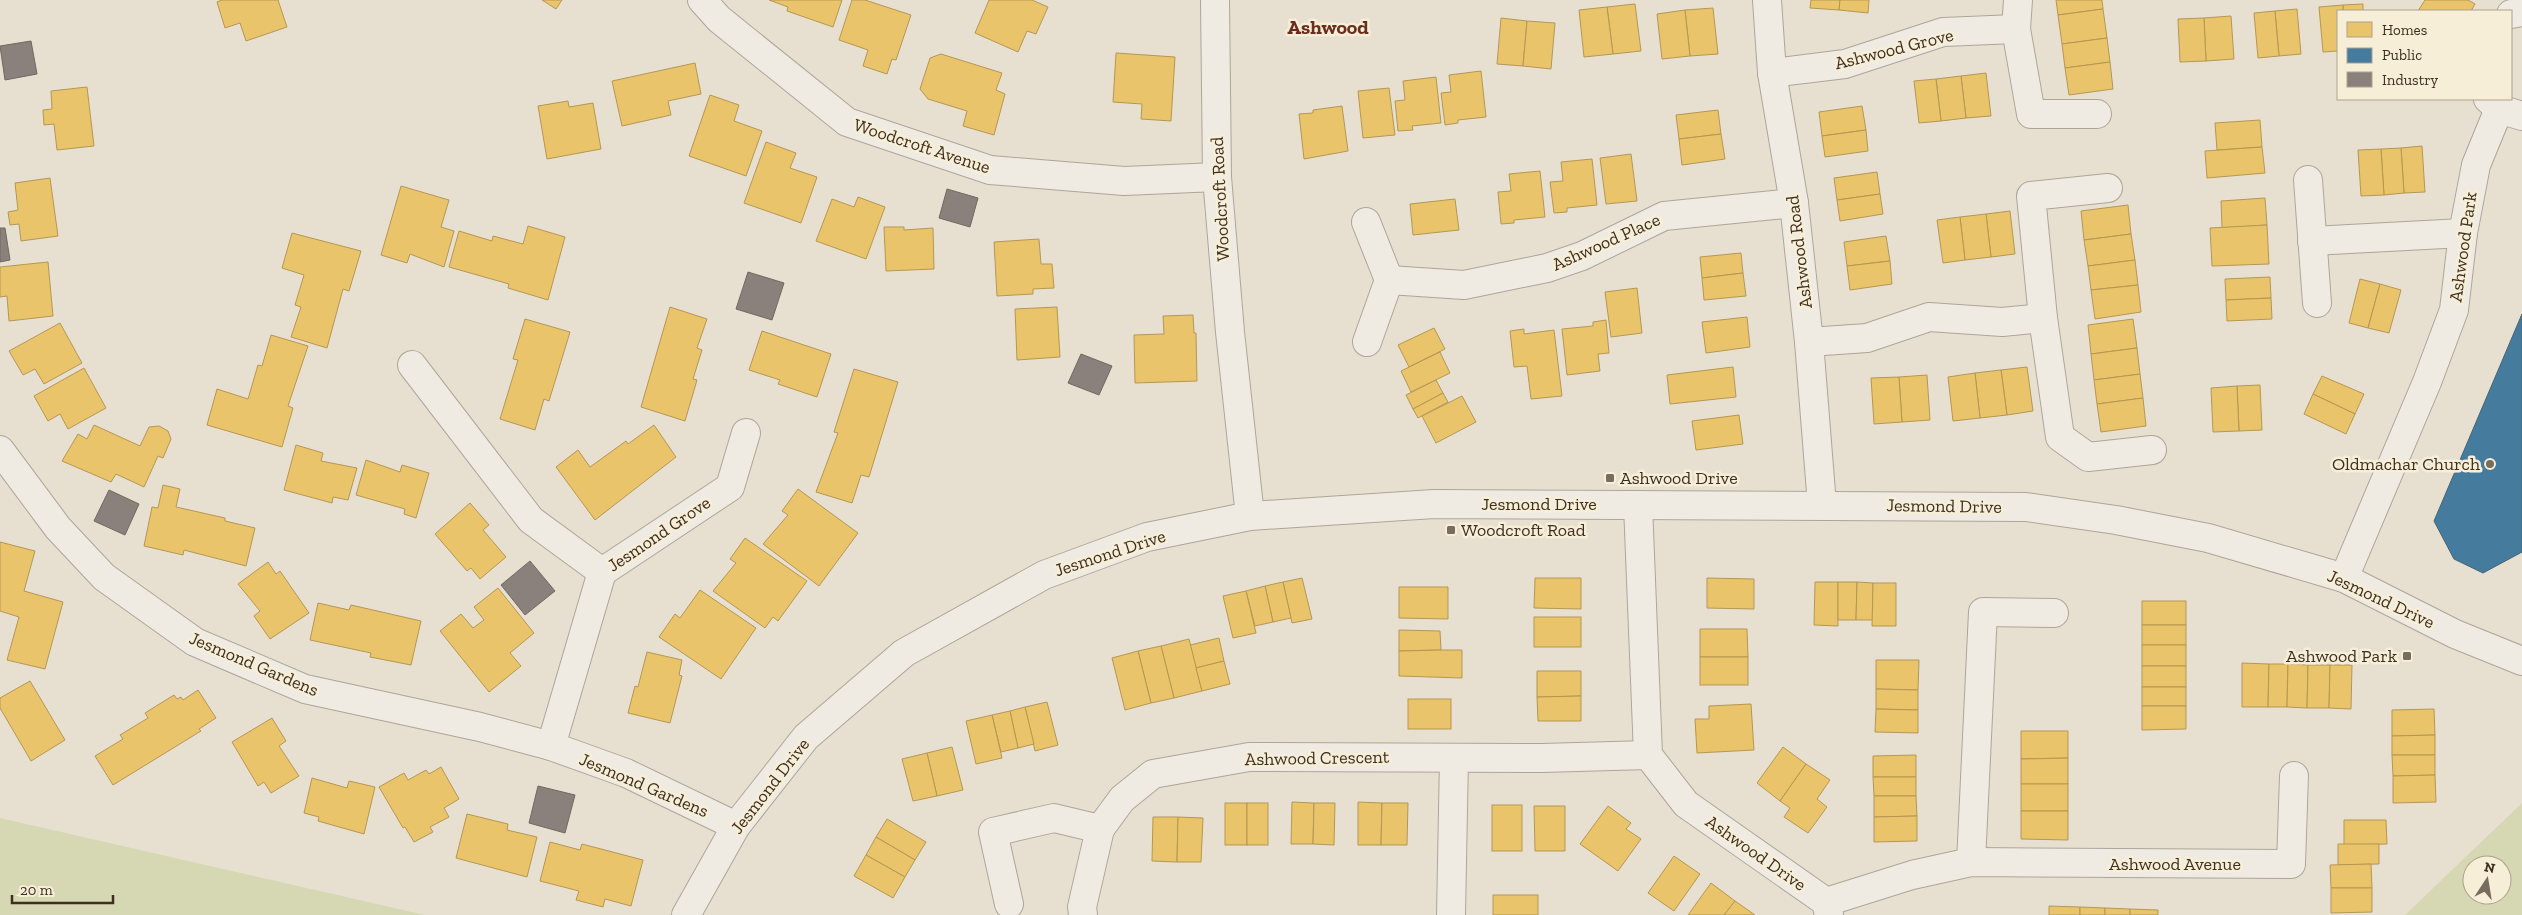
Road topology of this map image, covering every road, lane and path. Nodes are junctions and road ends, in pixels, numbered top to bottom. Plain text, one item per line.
1 (702, 0) edge
2 (1214, 0) edge
3 (1767, 0) edge
4 (2018, 0) edge
5 (2016, 29) junction
6 (1772, 73) junction
7 (2503, 108) edge
8 (2097, 114) dead end
9 (1217, 177) junction
10 (2308, 180) dead end
11 (2108, 188) dead end
12 (1794, 203) junction
13 (1366, 222) dead end
14 (2463, 233) junction
15 (2312, 241) junction
16 (1389, 280) junction
17 (2317, 303) dead end
18 (2043, 318) junction
19 (1367, 342) dead end
20 (1809, 342) junction
21 (412, 365) dead end
22 (746, 433) dead end
23 (0, 450) edge
24 (2152, 450) dead end
25 (1638, 504) junction
26 (1822, 505) junction
27 (1250, 516) junction
28 (602, 572) junction
29 (2344, 578) junction
30 (2054, 613) dead end
31 (2522, 661) edge
32 (551, 746) junction
33 (1648, 755) junction
34 (1454, 758) junction
35 (2294, 776) dead end
36 (736, 826) junction
37 (1100, 829) junction
38 (1971, 862) junction
39 (1009, 904) dead end
40 (1827, 908) edge
41 (686, 915) edge
42 (1083, 915) edge
43 (1451, 915) edge

1 - 9 street, Woodcroft Avenue
2 - 9 street, Woodcroft Road
3 - 6 street, Ashwood Road
4 - 5 street
5 - 6 street, Ashwood Grove
5 - 8 street
6 - 12 street, Ashwood Road
7 - 14 street, Ashwood Park
9 - 27 street, Woodcroft Road
10 - 15 street
11 - 18 street
12 - 16 street, Ashwood Place
12 - 20 street, Ashwood Road
13 - 16 street
14 - 15 street
14 - 29 street, Ashwood Park
15 - 17 street
16 - 19 street
18 - 20 street
18 - 24 street
20 - 26 street, Ashwood Road
21 - 28 street, Jesmond Grove
22 - 28 street, Jesmond Grove
23 - 32 street, Jesmond Gardens
25 - 26 street, Jesmond Drive
25 - 27 street, Jesmond Drive
25 - 33 street
26 - 29 street, Jesmond Drive
27 - 36 street, Jesmond Drive
28 - 32 street
29 - 31 street, Jesmond Drive
30 - 38 street
32 - 36 street, Jesmond Gardens
33 - 34 street, Ashwood Crescent
33 - 40 street, Ashwood Drive
34 - 37 street, Ashwood Crescent
34 - 43 street
35 - 38 street, Ashwood Avenue
36 - 41 street, Jesmond Drive
37 - 39 street
37 - 42 street, Ashwood Crescent
38 - 40 street, Ashwood Avenue

